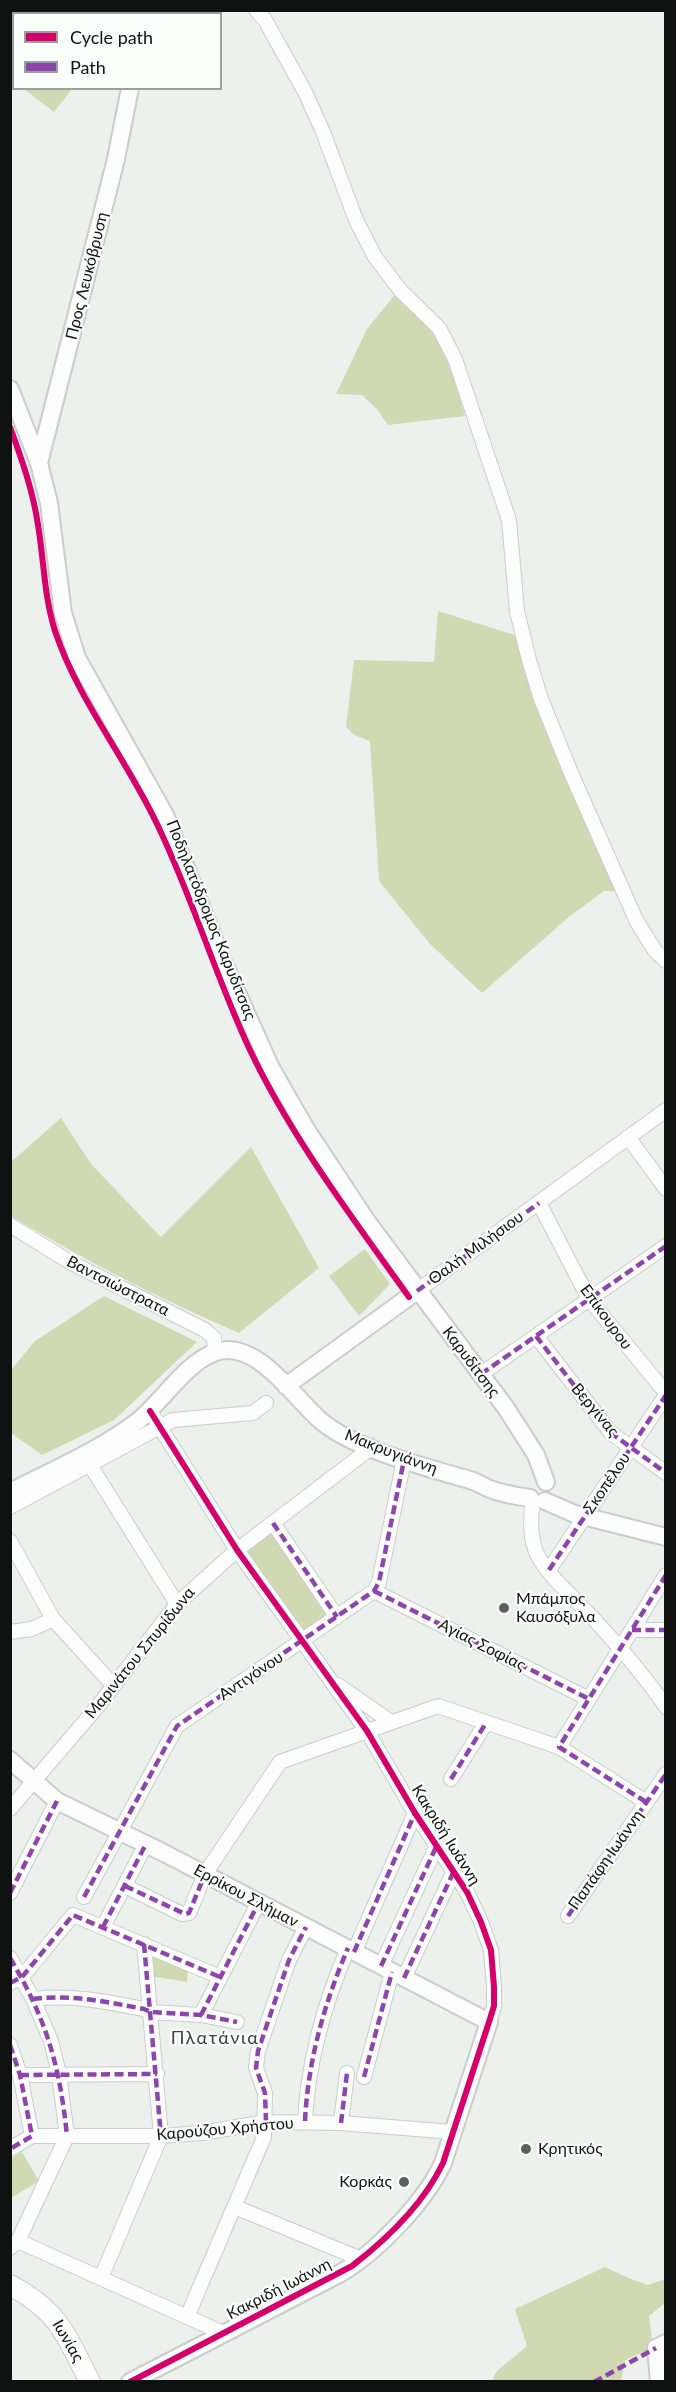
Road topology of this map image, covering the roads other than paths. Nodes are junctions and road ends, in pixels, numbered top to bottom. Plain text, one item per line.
1 (256, 10) edge
2 (130, 90) edge
3 (10, 389) edge
4 (39, 463) junction
5 (666, 961) edge
6 (666, 1110) edge
7 (628, 1137) junction
8 (666, 1189) edge
9 (539, 1203) junction
10 (10, 1225) edge
11 (666, 1246) edge
12 (417, 1291) junction
13 (589, 1299) junction
14 (536, 1336) junction
15 (215, 1352) junction
16 (481, 1374) junction
17 (286, 1386) junction
18 (666, 1394) edge
19 (266, 1403) dead end
20 (150, 1411) junction
21 (161, 1428) junction
22 (371, 1448) junction
23 (630, 1448) junction
24 (404, 1460) junction
25 (90, 1465) junction
26 (666, 1473) edge
27 (538, 1491) junction
28 (10, 1492) edge
29 (10, 1507) edge
30 (585, 1516) junction
31 (273, 1523) junction
32 (666, 1538) edge
33 (10, 1541) edge
34 (237, 1550) junction
35 (549, 1570) junction
36 (666, 1575) edge
37 (374, 1591) junction
38 (177, 1604) junction
39 (337, 1617) junction
40 (53, 1619) junction
41 (632, 1630) junction
42 (666, 1630) edge
43 (10, 1632) edge
44 (301, 1641) junction
45 (621, 1647) junction
46 (328, 1678) junction
47 (113, 1684) junction
48 (589, 1699) junction
49 (666, 1707) edge
50 (391, 1722) junction
51 (486, 1723) junction
52 (367, 1731) junction
53 (559, 1747) junction
54 (10, 1760) edge
55 (666, 1774) edge
56 (451, 1779) dead end
57 (33, 1780) junction
58 (57, 1801) junction
59 (646, 1802) junction
60 (10, 1809) edge
61 (415, 1813) junction
62 (119, 1831) junction
63 (146, 1844) junction
64 (436, 1845) junction
65 (454, 1871) junction
66 (206, 1874) junction
67 (124, 1886) junction
68 (10, 1893) edge
69 (84, 1897) dead end
70 (259, 1902) junction
71 (568, 1916) dead end
72 (103, 1927) junction
73 (306, 1927) junction
74 (144, 1944) junction
75 (351, 1950) junction
76 (10, 1958) edge
77 (392, 1972) junction
78 (220, 1977) junction
79 (16, 1980) edge
80 (33, 1999) junction
81 (151, 2012) junction
82 (201, 2015) junction
83 (237, 2022) dead end
84 (489, 2022) junction
85 (10, 2045) edge
86 (347, 2073) dead end
87 (59, 2074) junction
88 (157, 2074) junction
89 (20, 2075) junction
90 (364, 2076) dead end
91 (305, 2121) junction
92 (266, 2122) junction
93 (341, 2123) junction
94 (453, 2132) junction
95 (32, 2136) junction
96 (67, 2136) junction
97 (161, 2136) junction
98 (10, 2148) edge
99 (235, 2207) junction
100 (14, 2244) edge
101 (361, 2259) junction
102 (101, 2278) junction
103 (10, 2285) edge
104 (10, 2296) edge
105 (187, 2317) junction
106 (223, 2333) junction
107 (661, 2346) edge
108 (81, 2382) edge
109 (90, 2382) edge
110 (130, 2382) edge
111 (659, 2382) edge

1 - 5 street
2 - 4 street, Προς Λευκόβρυση
3 - 4 street, Καρυδίτσης
4 - 12 street, Καρυδίτσης
6 - 7 street, Θαλή Μιλήσιου
7 - 8 street
7 - 9 street, Θαλή Μιλήσιου
9 - 12 street, Θαλή Μιλήσιου
9 - 13 street, Επίκουρου
10 - 15 street, Βαντσιώστρατα
11 - 13 street
12 - 16 street, Καρυδίτσης
12 - 17 street, Θαλή Μιλήσιου
13 - 14 street
13 - 18 street, Επίκουρου
14 - 16 street
14 - 23 street, Βεργίνας
15 - 17 street, Μακρυγιάννη
15 - 20 street
16 - 27 street, Καρυδίτσης
17 - 22 street, Μακρυγιάννη
18 - 23 street, Σκοπέλου
19 - 21 street
20 - 21 street, Κακριδή Ιωάννη
20 - 28 street
21 - 25 street
21 - 34 street, Κακριδή Ιωάννη
22 - 24 street, Μακρυγιάννη
22 - 31 street, Μαρινάτου Σπυρίδωνα
23 - 26 street, Βεργίνας
23 - 30 street, Σκοπέλου
24 - 27 street, Μακρυγιάννη
24 - 37 street
25 - 29 street
25 - 38 street
27 - 30 street, Μακρυγιάννη
27 - 35 street
30 - 32 street, Μακρυγιάννη
30 - 35 street, Σκοπέλου
31 - 34 street, Μαρινάτου Σπυρίδωνα
31 - 39 street
33 - 40 street
34 - 38 street, Μαρινάτου Σπυρίδωνα
34 - 44 street, Κακριδή Ιωάννη
35 - 45 street
36 - 41 street
37 - 39 street, Αντιγόνου
37 - 48 street, Αγίας Σοφίας
38 - 47 street, Μαρινάτου Σπυρίδωνα
39 - 44 street, Αντιγόνου
40 - 43 street
40 - 47 street
41 - 42 street
41 - 45 street
44 - 46 street, Κακριδή Ιωάννη
44 - 62 street, Αντιγόνου
45 - 48 street
45 - 49 street
46 - 50 street
46 - 52 street, Κακριδή Ιωάννη
47 - 57 street, Μαρινάτου Σπυρίδωνα
48 - 53 street
50 - 51 street
50 - 52 street
51 - 53 street
51 - 56 street
52 - 61 street, Κακριδή Ιωάννη
52 - 66 street
53 - 59 street
54 - 57 street, Ερρίκου Σλήμαν
55 - 59 street, Παπάφη Ιωάννη
57 - 58 street, Ερρίκου Σλήμαν
57 - 60 street, Μαρινάτου Σπυρίδωνα
58 - 62 street, Ερρίκου Σλήμαν
58 - 68 street
59 - 71 street, Παπάφη Ιωάννη
61 - 64 street, Κακριδή Ιωάννη
61 - 75 street
62 - 63 street, Ερρίκου Σλήμαν
62 - 69 street, Αντιγόνου
63 - 66 street, Ερρίκου Σλήμαν
63 - 67 street
64 - 65 street, Κακριδή Ιωάννη
64 - 77 street
65 - 77 street
65 - 84 street, Κακριδή Ιωάννη
66 - 67 street
66 - 70 street, Ερρίκου Σλήμαν
67 - 72 street
70 - 73 street, Ερρίκου Σλήμαν
70 - 78 street
72 - 74 street
72 - 79 street
73 - 75 street, Ερρίκου Σλήμαν
73 - 92 street
74 - 78 street
74 - 81 street
75 - 77 street, Ερρίκου Σλήμαν
75 - 91 street
76 - 79 street
77 - 84 street, Ερρίκου Σλήμαν
77 - 90 street
78 - 82 street
79 - 80 street
80 - 81 street
80 - 87 street
81 - 82 street
81 - 88 street
82 - 83 street
84 - 94 street, Κακριδή Ιωάννη
85 - 89 street
86 - 93 street
87 - 88 street
87 - 89 street
87 - 96 street
88 - 97 street
89 - 95 street
91 - 92 street, Καρούζου Χρήστου
91 - 93 street, Καρούζου Χρήστου
92 - 97 street, Καρούζου Χρήστου
92 - 99 street
93 - 94 street, Καρούζου Χρήστου
94 - 101 street, Κακριδή Ιωάννη
95 - 96 street, Καρούζου Χρήστου
95 - 98 street
96 - 97 street, Καρούζου Χρήστου
96 - 100 street
97 - 102 street
99 - 101 street
99 - 105 street
100 - 102 street
101 - 106 street, Κακριδή Ιωάννη
102 - 105 street
103 - 109 main road, Ιωνίας
104 - 108 main road, Ιωνίας
105 - 106 street
106 - 110 street, Κακριδή Ιωάννη
107 - 111 street

